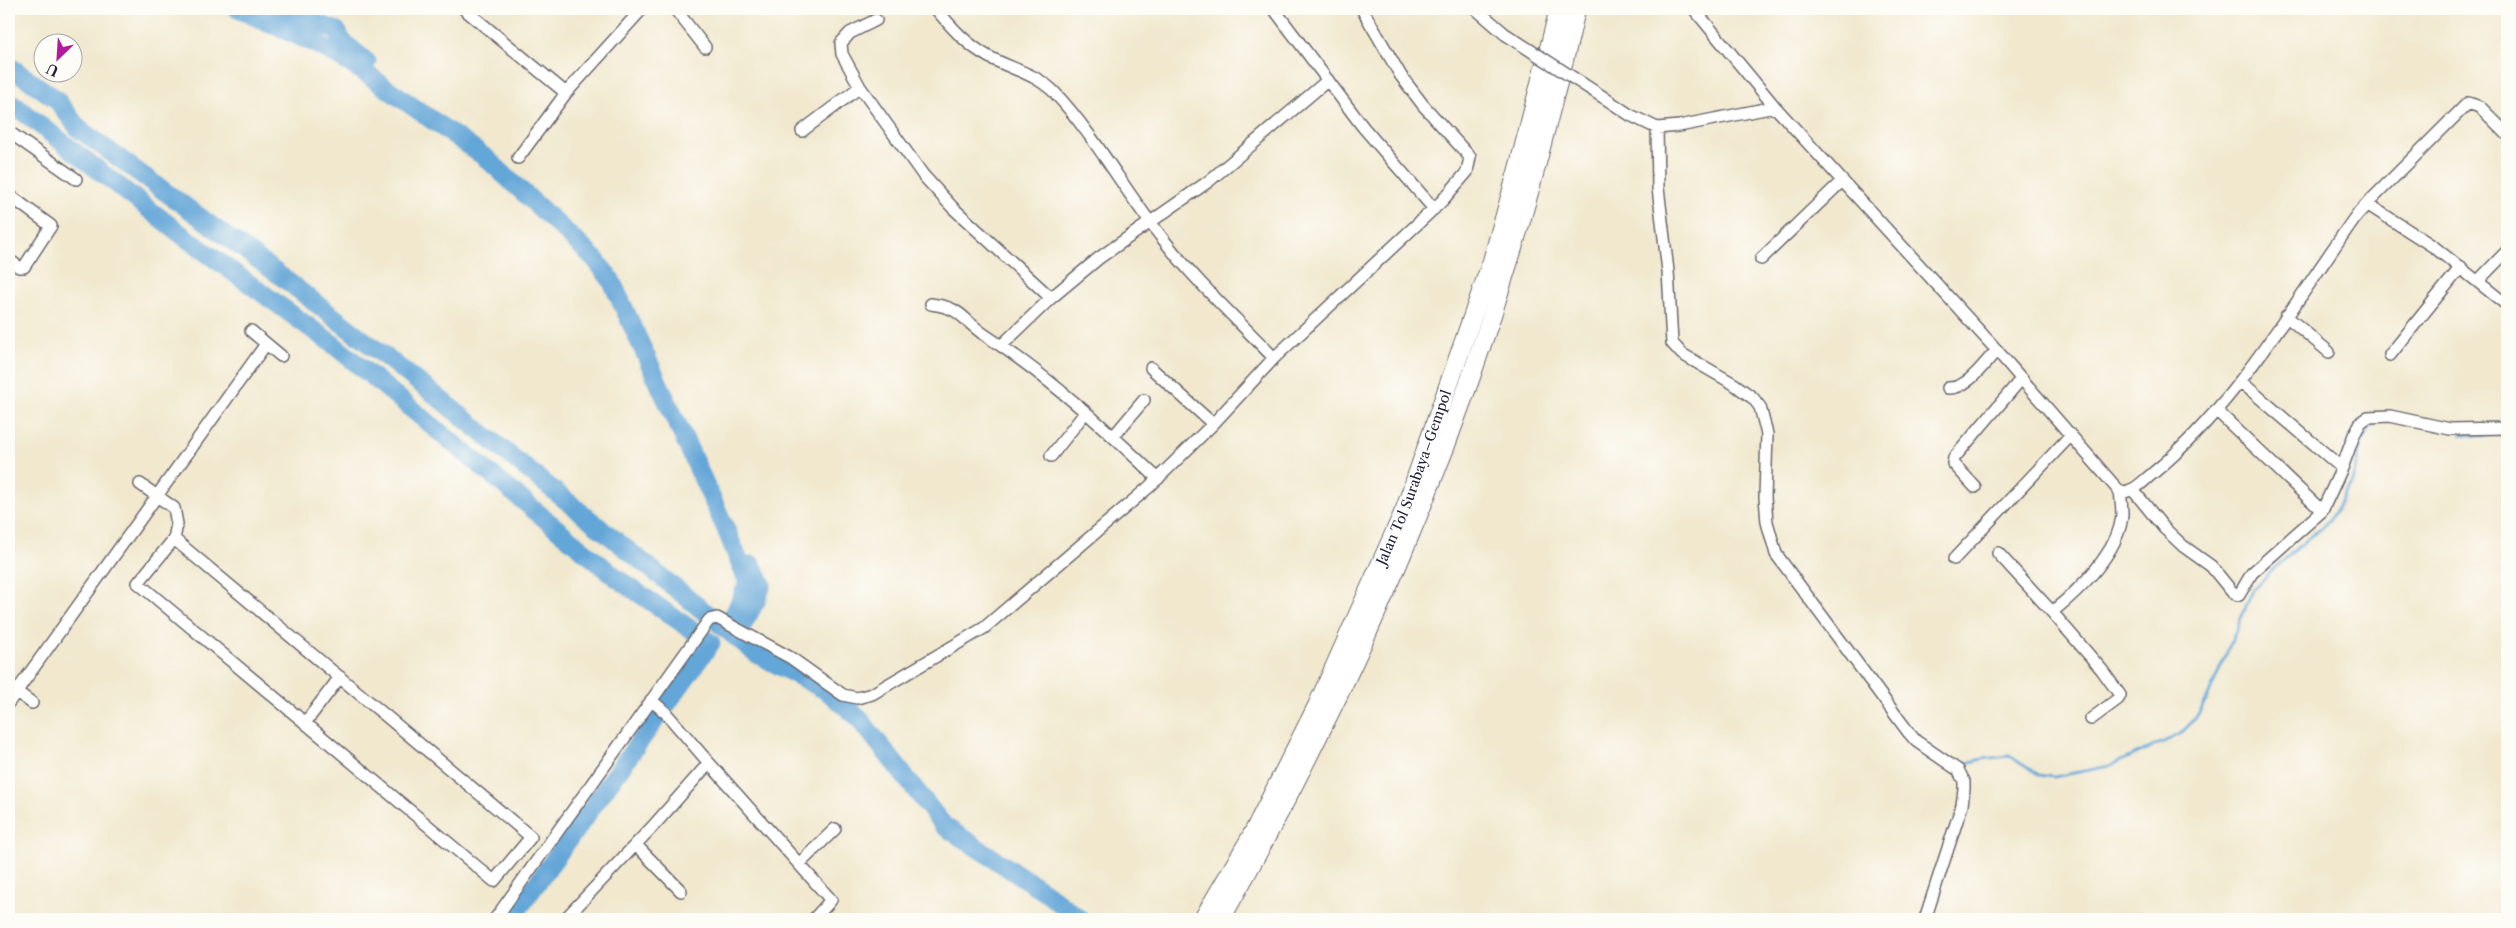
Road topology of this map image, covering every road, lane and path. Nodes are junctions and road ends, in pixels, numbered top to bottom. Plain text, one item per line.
1 (464, 9) edge
2 (642, 9) edge
3 (675, 9) edge
4 (936, 9) edge
5 (1274, 9) edge
6 (1362, 9) edge
7 (1476, 9) edge
8 (1559, 9) edge
9 (1576, 9) edge
10 (1694, 9) edge
11 (876, 20) dead end
12 (705, 47) dead end
13 (1328, 80) junction
14 (860, 87) junction
15 (566, 94) junction
16 (1775, 107) junction
17 (1657, 128) junction
18 (802, 130) dead end
19 (9, 132) edge
20 (2507, 134) edge
21 (518, 158) dead end
22 (76, 179) dead end
23 (1842, 181) junction
24 (9, 195) edge
25 (2367, 204) junction
26 (1434, 209) junction
27 (1149, 221) junction
28 (2507, 251) edge
29 (9, 260) edge
30 (1761, 260) dead end
31 (2461, 267) junction
32 (2478, 280) junction
33 (1051, 298) junction
34 (931, 304) dead end
35 (2507, 306) edge
36 (2286, 316) junction
37 (251, 331) dead end
38 (266, 344) junction
39 (1002, 345) junction
40 (1997, 350) junction
41 (2330, 352) dead end
42 (2390, 355) dead end
43 (281, 356) dead end
44 (1274, 358) junction
45 (1151, 368) dead end
46 (2022, 378) junction
47 (2240, 381) junction
48 (1948, 388) dead end
49 (1144, 400) dead end
50 (2216, 410) junction
51 (1086, 413) junction
52 (1214, 424) junction
53 (2507, 428) edge
54 (1113, 437) junction
55 (2067, 439) junction
56 (1051, 456) dead end
57 (2342, 468) junction
58 (1158, 479) junction
59 (140, 484) dead end
60 (1975, 487) dead end
61 (2133, 490) junction
62 (2120, 492) junction
63 (156, 495) junction
64 (2322, 511) junction
65 (174, 539) junction
66 (1998, 553) dead end
67 (1954, 560) dead end
68 (2050, 610) junction
69 (340, 677) junction
70 (13, 688) edge
71 (9, 702) edge
72 (654, 702) junction
73 (32, 703) dead end
74 (2091, 719) dead end
75 (305, 723) junction
76 (709, 763) junction
77 (835, 829) dead end
78 (636, 845) junction
79 (800, 863) junction
80 (681, 891) dead end
81 (495, 919) edge
82 (565, 919) edge
83 (814, 919) edge
84 (1203, 919) edge
85 (1221, 919) edge
86 (1925, 919) edge

1 - 15 street
2 - 15 street
3 - 12 street
4 - 27 street
5 - 13 street
6 - 26 street
7 - 17 street, bridge
8 - 84 highway, Jalan Tol Surabaya–Gempol
9 - 85 highway, Jalan Tol Surabaya–Gempol
10 - 16 street
11 - 14 street
13 - 26 street
13 - 27 street
14 - 18 street
14 - 33 street
15 - 21 street
16 - 17 street
16 - 23 street
17 - 86 street
19 - 22 street
20 - 25 street
23 - 30 street
23 - 40 street
24 - 29 street
25 - 31 street
25 - 36 street
26 - 44 street
27 - 33 street
27 - 44 street
28 - 32 street
31 - 32 street
31 - 42 street
32 - 35 street
33 - 39 street
34 - 39 street
36 - 41 street
36 - 47 street
37 - 38 street
38 - 43 street
38 - 63 street
39 - 51 street
40 - 46 street
40 - 48 street
44 - 52 street
45 - 52 street
46 - 55 street
46 - 60 street
47 - 50 street
47 - 57 street
49 - 54 street
50 - 61 street
50 - 64 street
51 - 54 street
51 - 56 street
52 - 58 street
53 - 57 street
54 - 58 street
55 - 62 street
55 - 67 street
57 - 64 street
58 - 72 street
59 - 63 street
61 - 62 street
61 - 64 street
62 - 68 street
63 - 65 street
63 - 70 street
65 - 69 street
65 - 75 street
66 - 68 street
68 - 74 street
69 - 75 street
69 - 75 street
70 - 71 street
70 - 73 street
72 - 76 street
72 - 81 street
76 - 78 street
76 - 79 street
77 - 79 street
78 - 80 street
78 - 82 street
79 - 83 street

